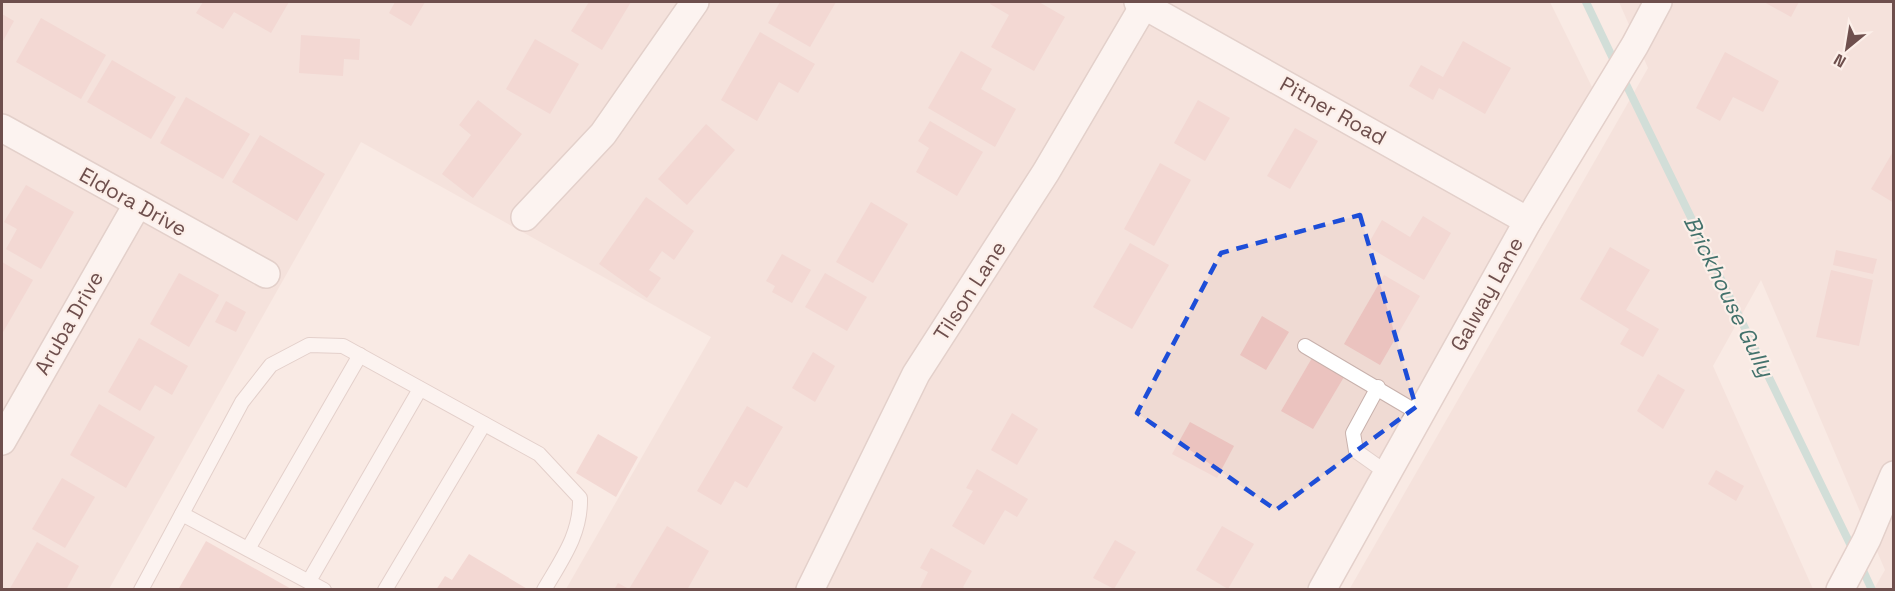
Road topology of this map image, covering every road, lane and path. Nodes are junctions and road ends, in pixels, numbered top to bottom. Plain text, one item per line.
1 (695, 2) edge
2 (1658, 2) edge
3 (1142, 3) edge
4 (2, 128) edge
5 (137, 205) junction
6 (525, 217) dead end
7 (1528, 221) junction
8 (267, 274) dead end
9 (1305, 346) dead end
10 (360, 356) junction
11 (1378, 387) junction
12 (420, 389) junction
13 (1420, 414) junction
14 (484, 424) junction
15 (2, 441) edge
16 (1387, 473) junction
17 (1893, 475) edge
18 (182, 513) junction
19 (248, 549) junction
20 (309, 581) junction
21 (141, 590) edge
22 (324, 590) edge
23 (385, 590) edge
24 (544, 590) edge
25 (810, 590) edge
26 (1322, 590) edge
27 (1840, 590) edge

1 - 6 street
2 - 7 street, Galway Lane
3 - 7 street, Pitner Road
3 - 25 street, Tilson Lane
4 - 5 street, Eldora Drive
5 - 8 street, Eldora Drive
5 - 15 street, Aruba Drive
7 - 13 street, Galway Lane
9 - 11 lane
10 - 12 lane
10 - 18 lane
10 - 19 lane
11 - 13 lane
11 - 16 lane
12 - 14 lane
12 - 20 lane
13 - 16 street, Galway Lane
14 - 23 lane
14 - 24 lane
16 - 26 street, Galway Lane
17 - 27 street
18 - 19 lane
18 - 21 lane
19 - 20 lane
20 - 22 lane

